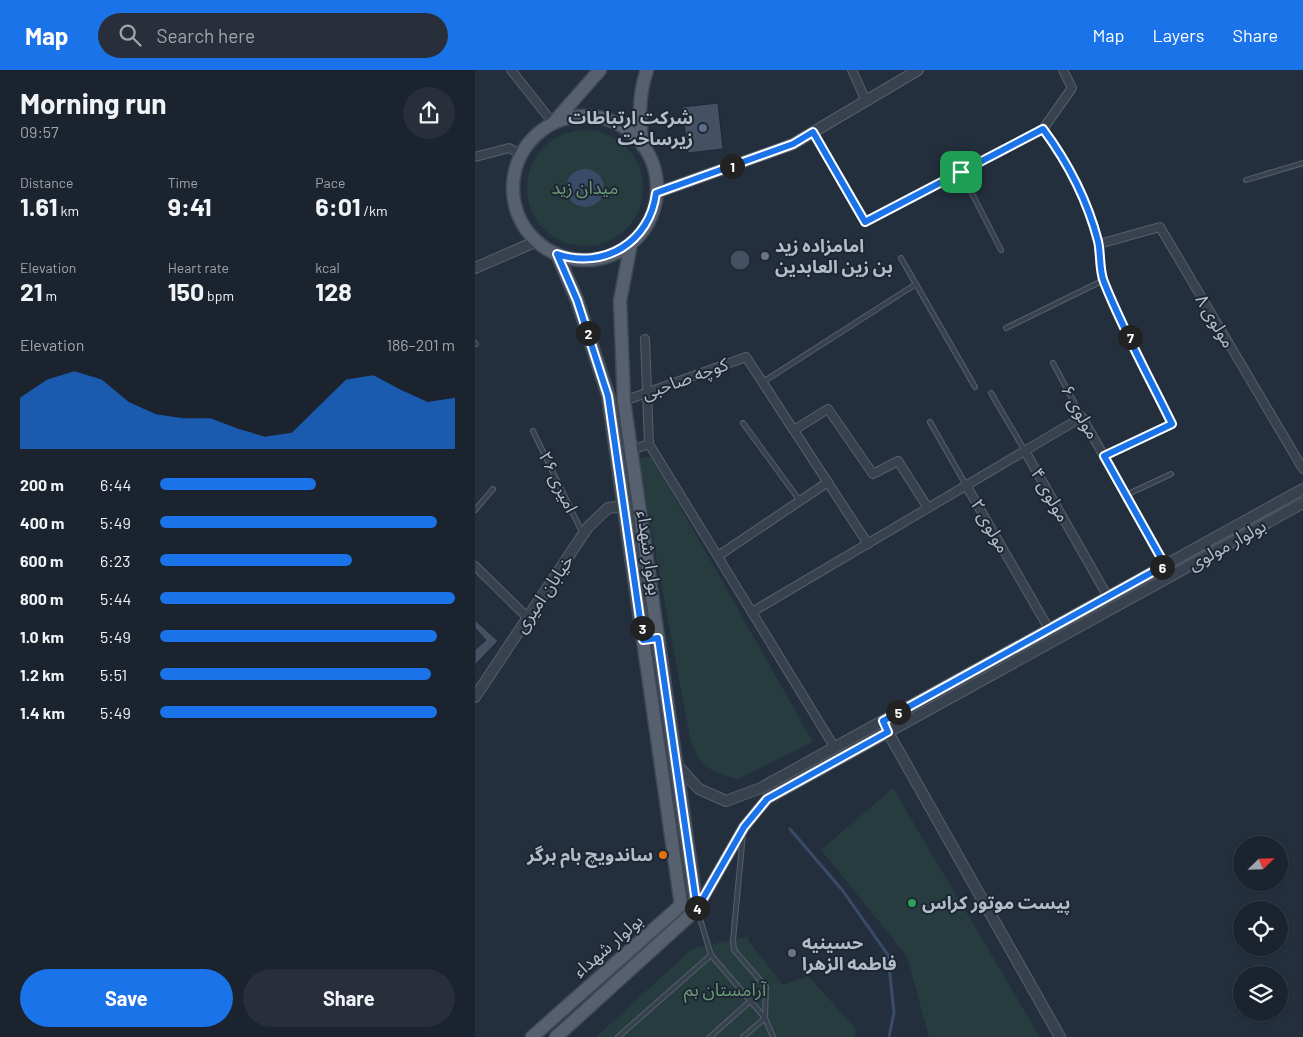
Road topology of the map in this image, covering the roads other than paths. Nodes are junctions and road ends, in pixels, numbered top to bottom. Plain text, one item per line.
1 (511, 70) edge
2 (600, 70) edge
3 (647, 70) edge
4 (852, 70) edge
5 (918, 70) edge
6 (1063, 70) edge
7 (866, 101) junction
8 (553, 123) junction
9 (1043, 129) junction
10 (813, 132) junction
11 (643, 146) junction
12 (521, 154) junction
13 (475, 157) edge
14 (1303, 163) edge
15 (961, 172) junction
16 (1246, 180) dead end
17 (656, 193) junction
18 (537, 241) junction
19 (631, 243) junction
20 (1099, 244) junction
21 (1001, 250) dead end
22 (557, 254) junction
23 (901, 258) dead end
24 (475, 268) edge
25 (1103, 280) junction
26 (915, 284) junction
27 (1005, 328) dead end
28 (645, 339) dead end
29 (1053, 363) dead end
30 (763, 382) junction
31 (975, 387) dead end
32 (991, 392) dead end
33 (647, 393) junction
34 (624, 401) junction
35 (1082, 417) junction
36 (930, 422) dead end
37 (743, 423) dead end
38 (794, 430) junction
39 (533, 431) dead end
40 (649, 444) junction
41 (631, 450) junction
42 (1025, 451) junction
43 (1104, 456) junction
44 (1303, 469) edge
45 (1171, 474) dead end
46 (828, 482) junction
47 (966, 485) junction
48 (1303, 489) edge
49 (493, 490) dead end
50 (1126, 495) junction
51 (800, 501) junction
52 (1303, 503) edge
53 (624, 506) junction
54 (928, 508) junction
55 (475, 510) edge
56 (1239, 525) junction
57 (583, 534) junction
58 (1245, 535) junction
59 (868, 544) junction
60 (717, 556) junction
61 (1165, 565) junction
62 (475, 566) edge
63 (1109, 596) junction
64 (752, 612) junction
65 (528, 618) junction
66 (1049, 629) junction
67 (658, 638) junction
68 (643, 640) junction
69 (478, 685) edge
70 (475, 697) edge
71 (883, 721) junction
72 (888, 732) junction
73 (835, 748) junction
74 (676, 764) junction
75 (761, 788) junction
76 (767, 799) junction
77 (744, 827) junction
78 (697, 909) junction
79 (711, 955) junction
80 (766, 987) junction
81 (750, 1001) junction
82 (765, 1018) junction
83 (531, 1037) edge
84 (556, 1037) edge
85 (618, 1037) edge
86 (710, 1037) edge
87 (743, 1037) edge
88 (773, 1037) edge
89 (1061, 1037) edge

1 - 8 street
2 - 8 main road
3 - 11 main road
4 - 7 street
5 - 7 street
6 - 9 street
7 - 10 street
8 - 11 main road
8 - 12 main road
9 - 15 street
9 - 20 street
10 - 15 street
10 - 17 street
11 - 17 main road
12 - 13 street
12 - 18 main road
14 - 16 lane
15 - 21 lane
17 - 19 main road
18 - 22 main road
18 - 24 street
19 - 22 main road
19 - 34 main road, بولوار شهداء
20 - 25 street
20 - 44 street, مولوی ۸
22 - 53 main road, بولوار شهداء
23 - 26 lane
25 - 27 lane
25 - 43 street
26 - 30 lane
26 - 31 lane
28 - 33 street
29 - 35 lane, مولوی ۶
30 - 33 street, کوچه صاحبی
30 - 38 street
32 - 42 lane, مولوی ۴
33 - 34 street, کوچه صاحبی
33 - 40 street
34 - 41 main road, بولوار شهداء
35 - 42 street
35 - 43 street, مولوی ۶
36 - 47 lane, مولوی ۲
37 - 51 lane
38 - 46 street
38 - 54 street
39 - 57 lane, امیری ۲۶
40 - 41 street
40 - 60 street
41 - 67 main road, بولوار شهداء
42 - 47 street
42 - 63 street, مولوی ۴
43 - 50 street, مولوی ۶
45 - 50 lane
46 - 51 street
46 - 59 street
47 - 54 street
47 - 66 street, مولوی ۲
48 - 56 street, بولوار مولوی
49 - 55 lane
50 - 61 street, مولوی ۶
51 - 60 street
52 - 58 street, بولوار مولوی
53 - 57 street, خیابان امیری
53 - 68 main road, بولوار شهداء
54 - 59 street
56 - 58 street
56 - 61 street, بولوار مولوی
57 - 65 street, خیابان امیری
58 - 72 street, بولوار مولوی
59 - 64 street
60 - 64 street
61 - 63 street, بولوار مولوی
62 - 65 street
63 - 66 street, بولوار مولوی
64 - 73 street
65 - 69 street, خیابان امیری
66 - 71 street, بولوار مولوی
67 - 68 main road
67 - 74 main road, بولوار شهداء
68 - 83 main road, بولوار شهداء
69 - 70 street, خیابان امیری
71 - 72 street
71 - 73 street, بولوار مولوی
72 - 76 street, بولوار مولوی
72 - 89 street
73 - 75 street, بولوار مولوی
74 - 75 street, بولوار مولوی
74 - 78 main road, بولوار شهداء
75 - 76 street
76 - 77 street, بولوار مولوی
77 - 78 street, بولوار مولوی
77 - 80 lane
78 - 79 lane
78 - 84 main road, بولوار شهداء
79 - 81 lane
79 - 85 lane
80 - 81 lane
80 - 82 lane
81 - 82 lane
81 - 86 lane
82 - 87 lane
82 - 88 lane

